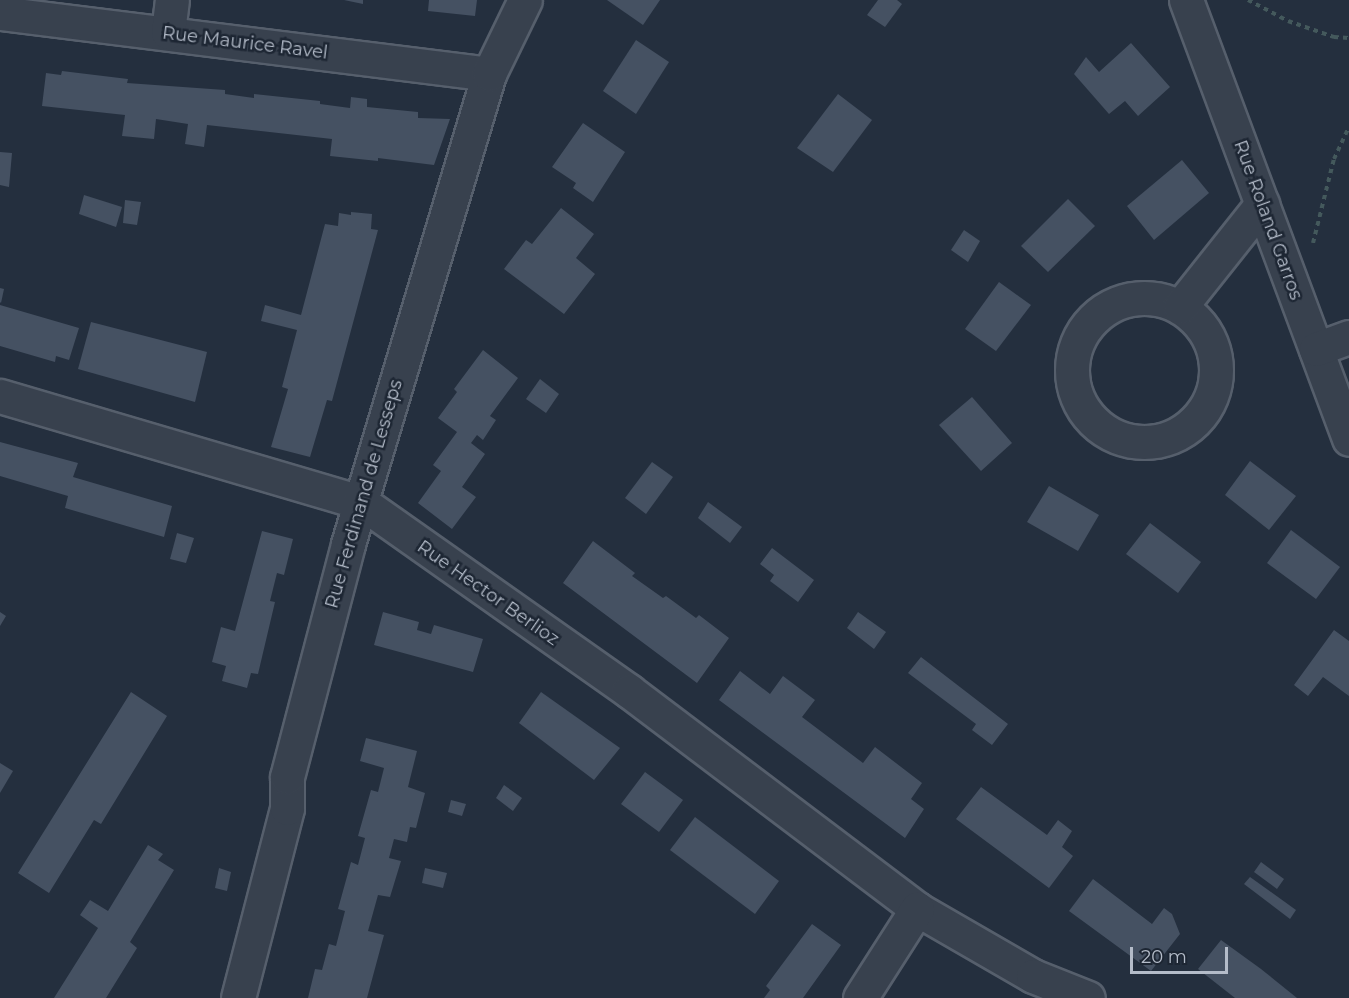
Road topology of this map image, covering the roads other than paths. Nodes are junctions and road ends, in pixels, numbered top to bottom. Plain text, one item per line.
1 (172, 0) edge
2 (525, 0) edge
3 (1186, 0) edge
4 (0, 13) edge
5 (168, 32) junction
6 (489, 74) junction
7 (1262, 204) junction
8 (1180, 306) junction
9 (1349, 337) edge
10 (1316, 349) junction
11 (0, 396) edge
12 (1349, 439) edge
13 (361, 502) junction
14 (917, 909) junction
15 (238, 998) edge
16 (860, 998) edge
17 (1088, 998) edge

1 - 5 street
2 - 6 street, Rue Ferdinand de Lesseps
3 - 7 street, Rue Roland Garros
4 - 5 street, Rue Maurice Ravel
5 - 6 street, Rue Maurice Ravel
6 - 13 street, Rue Ferdinand de Lesseps
7 - 8 street
7 - 10 street, Rue Roland Garros
8 - 8 street
9 - 10 street
10 - 12 street, Rue Roland Garros
11 - 13 street, Rue Hector Berlioz
13 - 14 street, Rue Hector Berlioz
13 - 15 street, Rue Ferdinand de Lesseps
14 - 16 street
14 - 17 street, Rue Hector Berlioz

